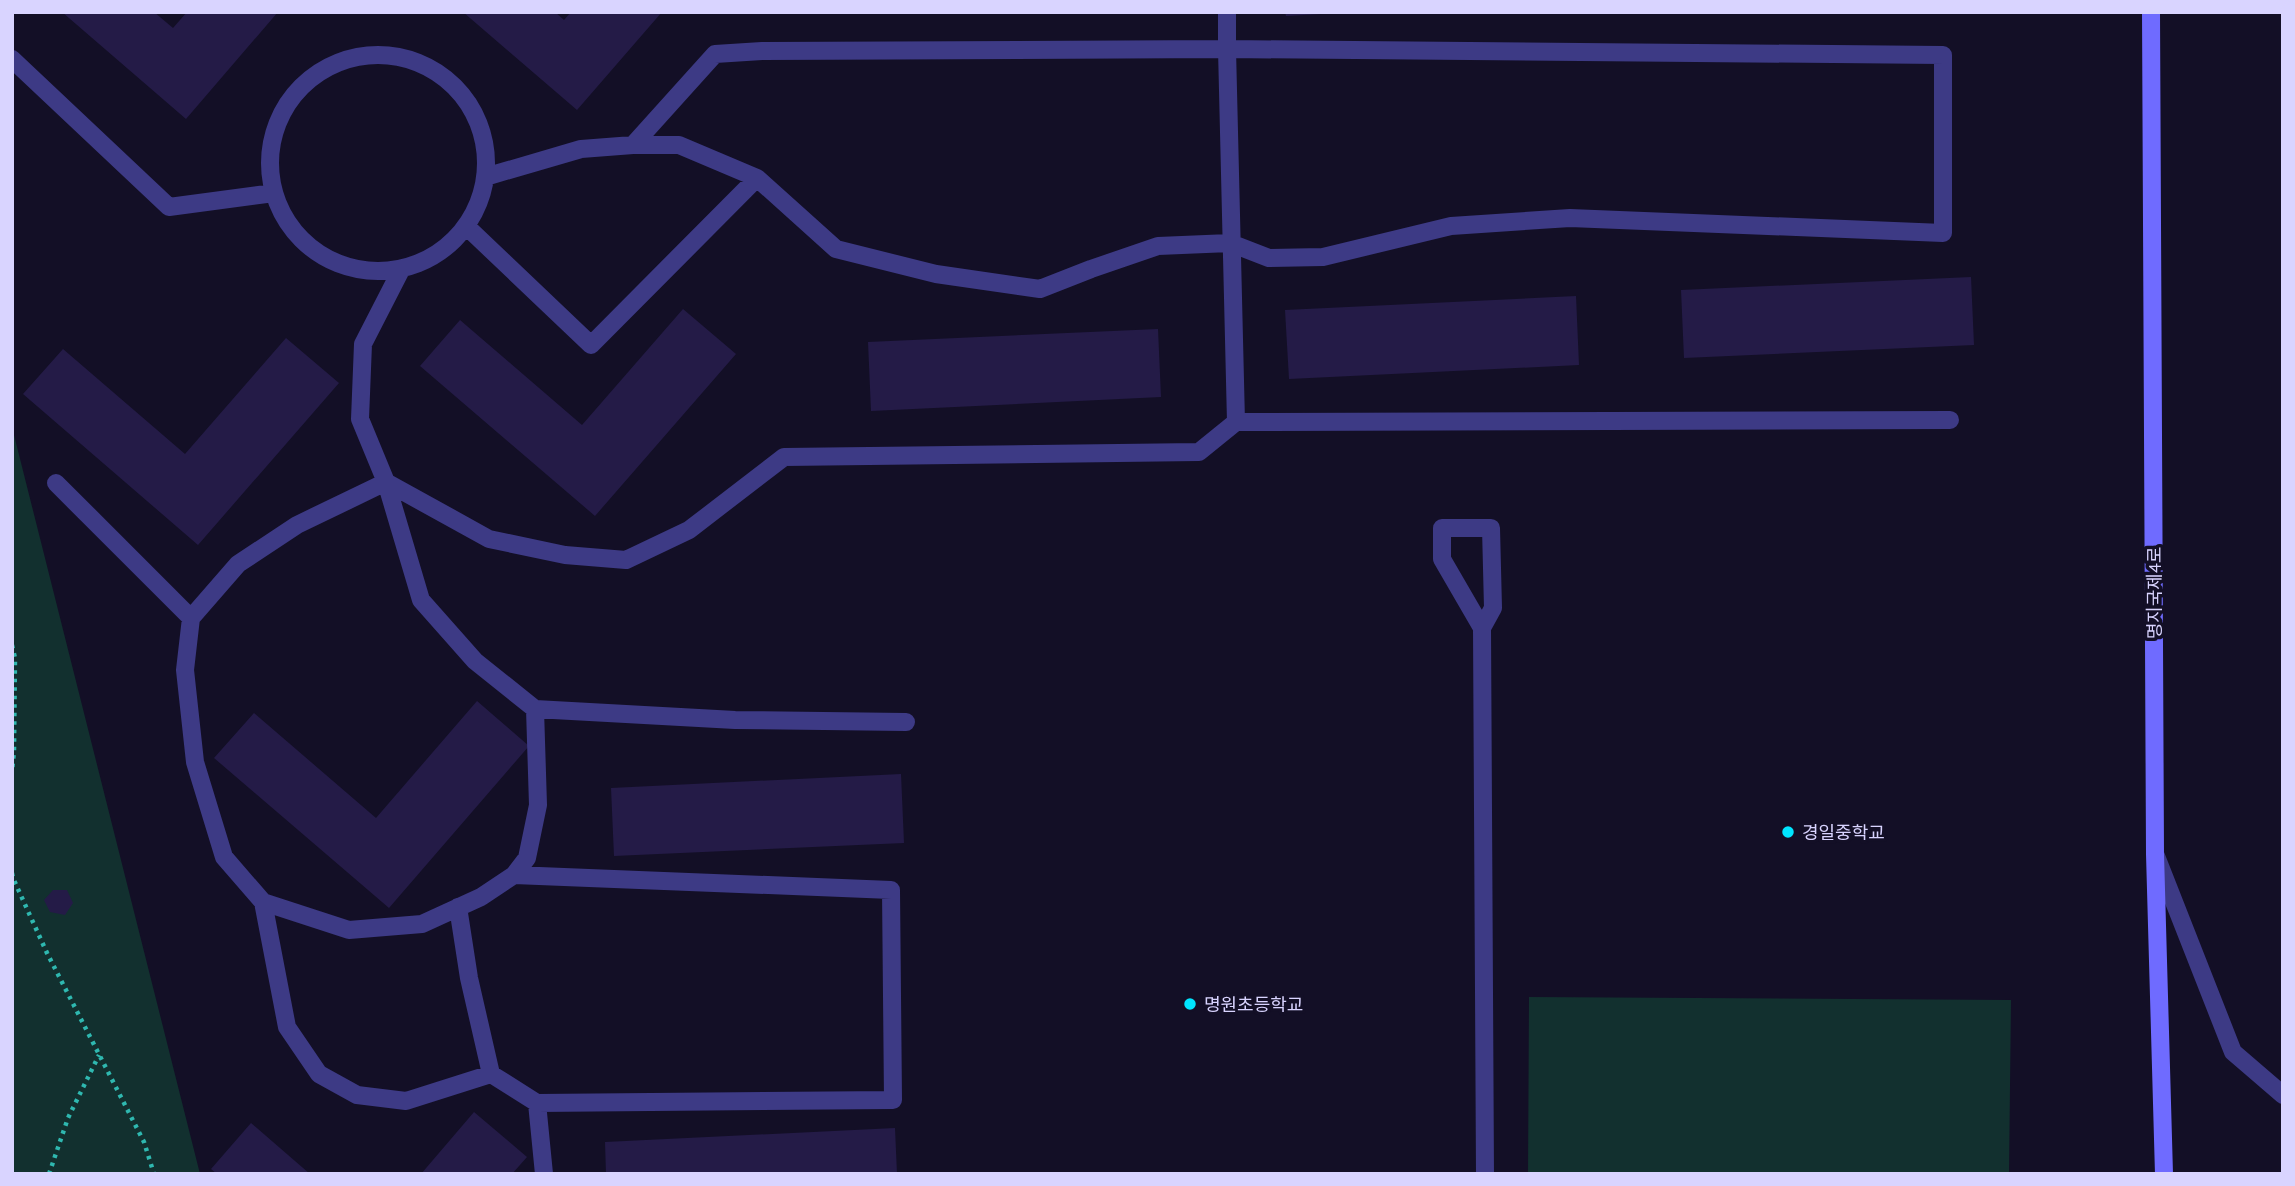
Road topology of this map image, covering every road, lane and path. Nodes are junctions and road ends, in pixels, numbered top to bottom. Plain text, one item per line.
1 (1227, 12) edge
2 (2151, 12) edge
3 (1227, 49) junction
4 (12, 59) edge
5 (633, 145) junction
6 (485, 177) junction
7 (757, 178) junction
8 (274, 193) junction
9 (466, 226) junction
10 (1230, 243) junction
11 (402, 268) junction
12 (1950, 420) dead end
13 (1236, 422) junction
14 (386, 482) junction
15 (56, 483) dead end
16 (191, 618) junction
17 (1482, 628) junction
18 (12, 645) edge
19 (535, 709) junction
20 (906, 722) dead end
21 (12, 772) edge
22 (2155, 854) junction
23 (12, 873) edge
24 (513, 875) junction
25 (262, 902) junction
26 (458, 907) junction
27 (99, 1055) junction
28 (491, 1074) junction
29 (2283, 1095) edge
30 (537, 1103) junction
31 (49, 1174) edge
32 (154, 1174) edge
33 (544, 1174) edge
34 (1485, 1174) edge
35 (2164, 1174) edge

1 - 3 street
2 - 22 street, 명지국제4로
3 - 5 street
3 - 10 street
3 - 10 street
4 - 8 street
5 - 6 street
5 - 7 street
6 - 8 street
6 - 9 street
7 - 9 street
7 - 10 street
8 - 11 street
9 - 11 street
10 - 13 street
11 - 14 street
12 - 13 street
13 - 14 street
14 - 16 street
14 - 19 street
15 - 16 street
16 - 25 street
17 - 17 street
17 - 34 street
18 - 21 path
19 - 20 street
19 - 24 street
22 - 29 street
22 - 35 street, 명지국제4로
23 - 27 path
24 - 26 street
24 - 30 street
25 - 26 street
25 - 28 street
26 - 28 street
27 - 31 path
27 - 32 path
28 - 30 street
30 - 33 street

